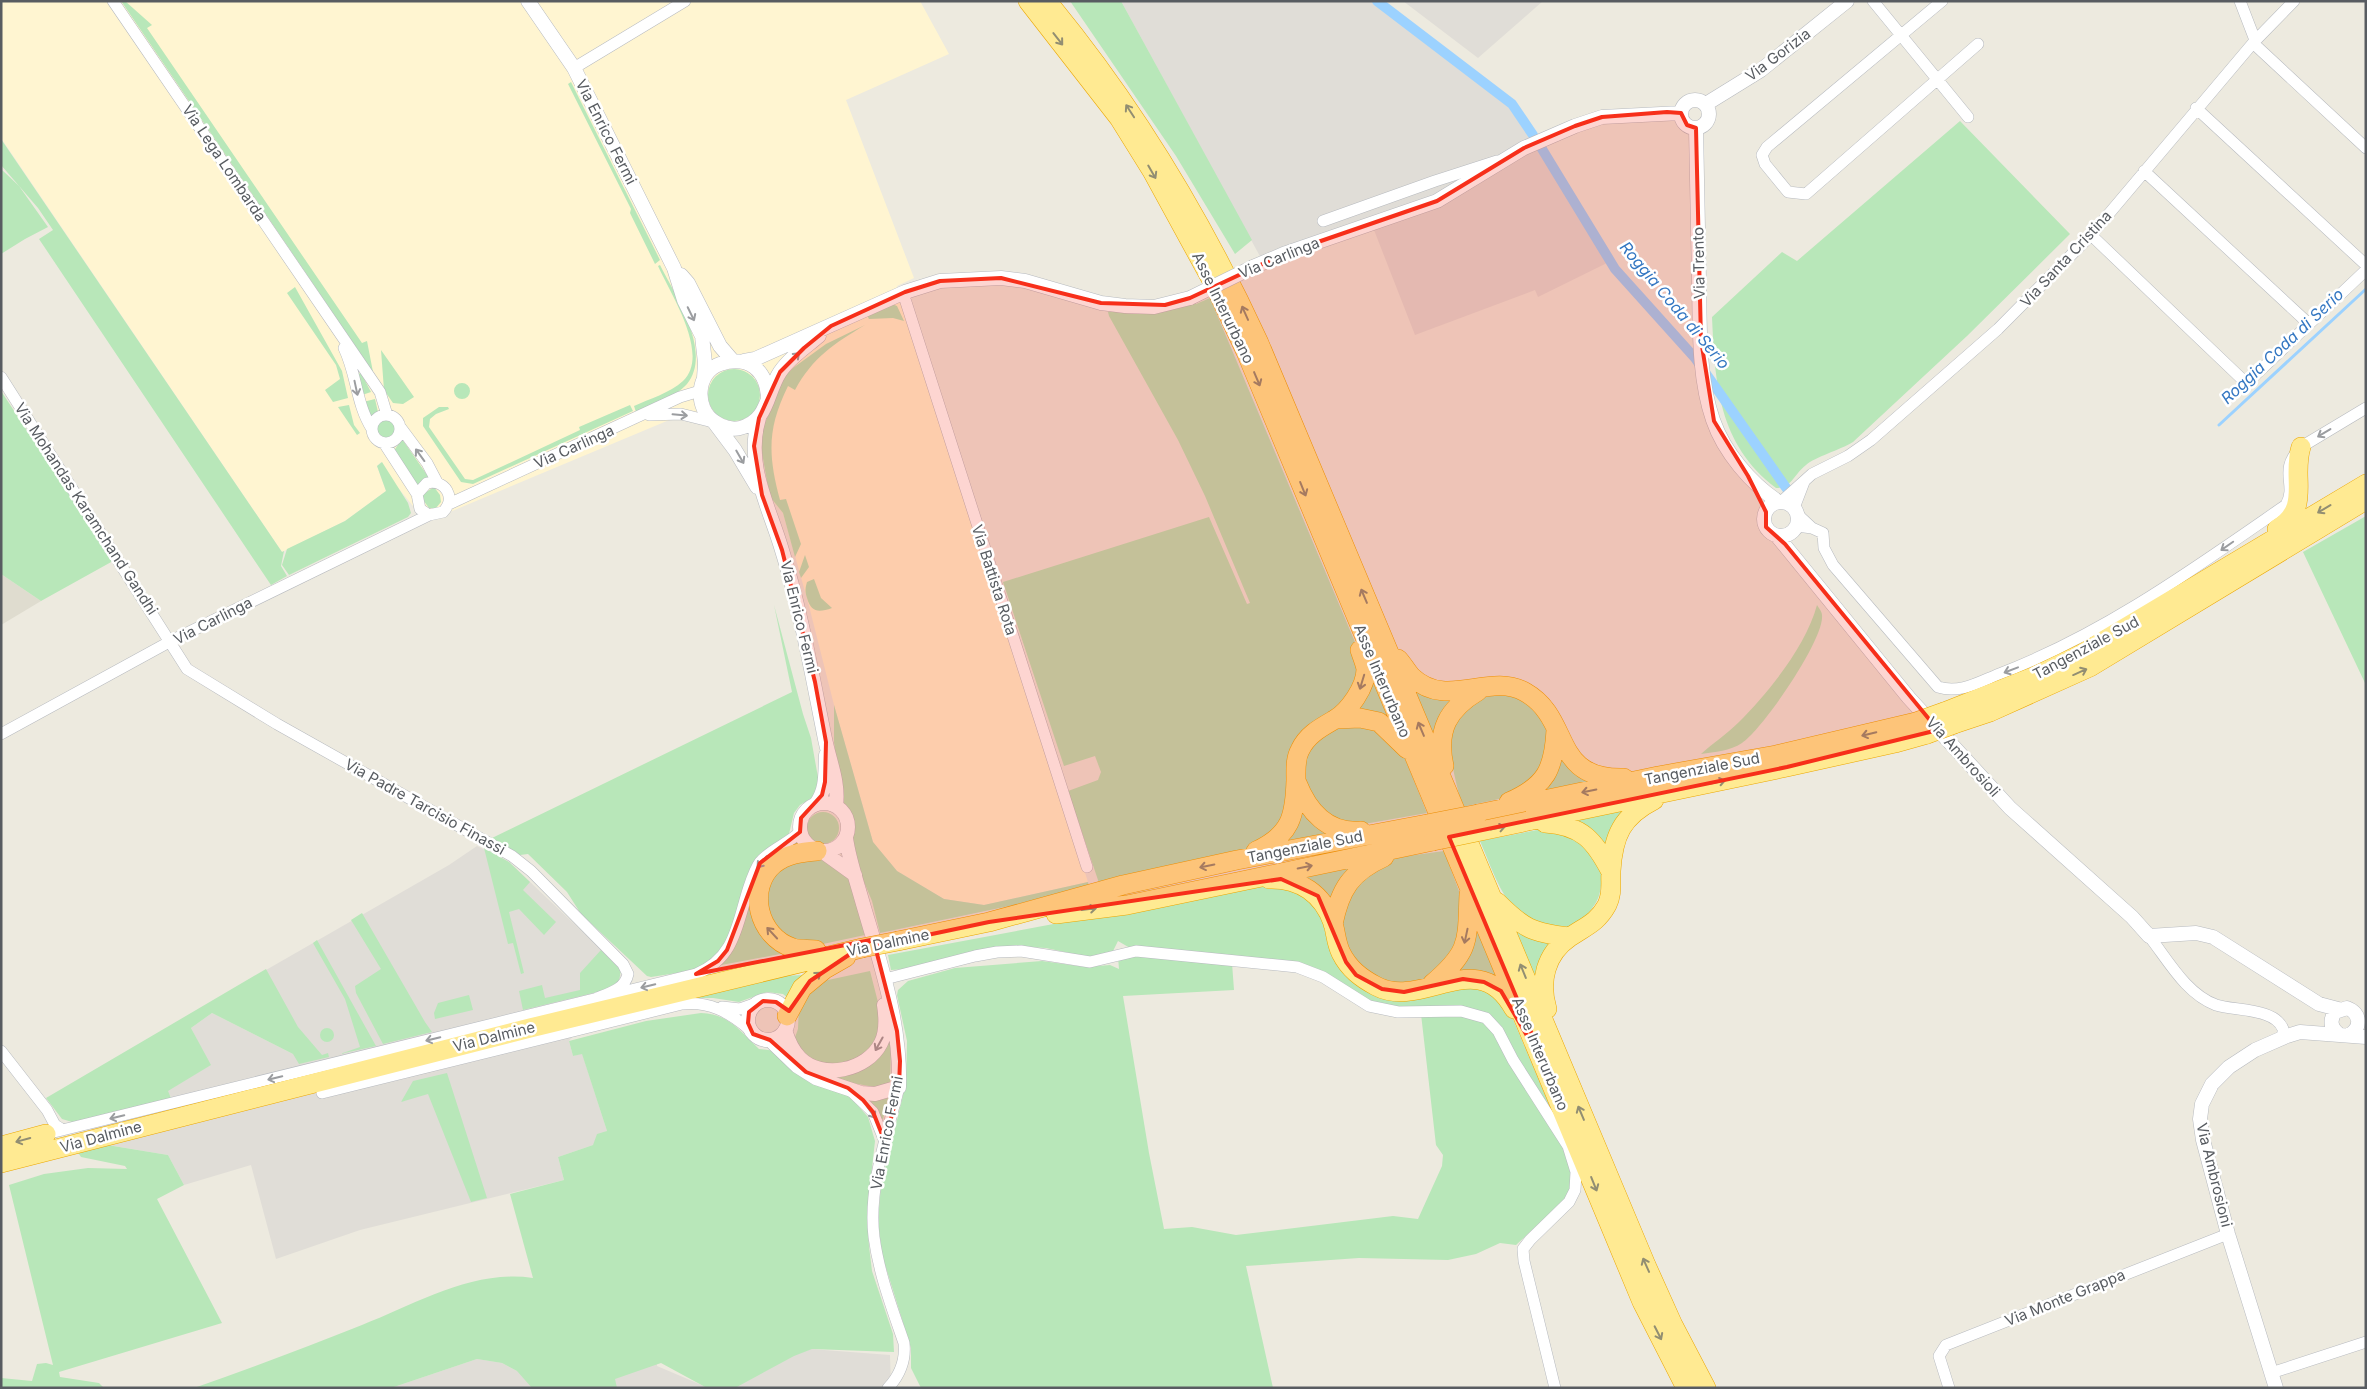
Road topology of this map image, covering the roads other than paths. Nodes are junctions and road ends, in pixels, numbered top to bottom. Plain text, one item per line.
1 (113, 1) edge
2 (528, 1) edge
3 (684, 1) edge
4 (1028, 1) edge
5 (1047, 1) edge
6 (1846, 1) edge
7 (1873, 1) edge
8 (1942, 1) edge
9 (2240, 1) edge
10 (2294, 1) edge
11 (1901, 35) junction
12 (2254, 41) junction
13 (1978, 44) dead end
14 (574, 68) junction
15 (1938, 79) junction
16 (1706, 104) junction
17 (2196, 108) junction
18 (1681, 113) junction
19 (1968, 117) dead end
20 (1696, 128) junction
21 (2366, 148) edge
22 (1506, 159) junction
23 (2144, 172) junction
24 (1323, 221) dead end
25 (2091, 235) junction
26 (2366, 265) edge
27 (674, 268) junction
28 (2366, 270) edge
29 (905, 292) junction
30 (2309, 324) junction
31 (334, 326) junction
32 (831, 326) junction
33 (712, 332) junction
34 (772, 351) junction
35 (738, 361) junction
36 (1, 377) edge
37 (702, 384) junction
38 (768, 398) junction
39 (2366, 408) edge
40 (387, 415) junction
41 (645, 415) junction
42 (759, 418) junction
43 (713, 422) junction
44 (401, 428) junction
45 (372, 429) junction
46 (384, 444) junction
47 (2300, 447) junction
48 (1748, 476) junction
49 (437, 482) junction
50 (2366, 484) edge
51 (417, 494) junction
52 (762, 495) junction
53 (2366, 500) edge
54 (449, 504) junction
55 (1766, 512) junction
56 (1791, 514) junction
57 (429, 515) junction
58 (1777, 536) junction
59 (1798, 560) junction
60 (2142, 619) junction
61 (1364, 637) junction
62 (1383, 641) junction
63 (171, 642) junction
64 (1484, 688) junction
65 (1949, 718) junction
66 (1336, 719) junction
67 (1921, 728) junction
68 (1556, 730) junction
69 (1, 734) edge
70 (826, 742) junction
71 (1414, 755) junction
72 (1658, 776) junction
73 (1296, 779) junction
74 (1670, 792) junction
75 (816, 804) junction
76 (836, 806) junction
77 (1454, 806) junction
78 (1478, 814) junction
79 (1528, 822) junction
80 (800, 832) junction
81 (1430, 832) junction
82 (846, 838) junction
83 (820, 851) junction
84 (1237, 860) junction
85 (1087, 867) dead end
86 (1611, 872) junction
87 (855, 875) junction
88 (1218, 885) junction
89 (1470, 888) junction
90 (1490, 896) junction
91 (989, 922) junction
92 (1333, 924) junction
93 (2148, 936) junction
94 (1569, 938) junction
95 (862, 948) junction
96 (816, 950) junction
97 (696, 974) junction
98 (886, 980) junction
99 (1428, 987) junction
100 (597, 998) junction
101 (757, 1003) junction
102 (710, 1006) junction
103 (786, 1023) junction
104 (2362, 1023) edge
105 (2335, 1026) junction
106 (750, 1029) junction
107 (2366, 1037) edge
108 (2282, 1038) junction
109 (770, 1040) junction
110 (1, 1051) edge
111 (1554, 1067) junction
112 (848, 1088) junction
113 (900, 1088) junction
114 (322, 1093) joint
115 (54, 1129) junction
116 (886, 1142) junction
117 (1, 1146) edge
118 (9, 1161) edge
119 (2228, 1234) junction
120 (2366, 1342) edge
121 (2271, 1373) junction
122 (888, 1388) edge
123 (1555, 1388) edge
124 (1686, 1388) edge
125 (1706, 1388) edge
126 (1949, 1388) edge
127 (2276, 1388) edge

1 - 31 street, Via Lega Lombarda
2 - 14 street, Via Enrico Fermi
3 - 14 street
4 -> 61 highway, Asse Interurbano
62 -> 5 highway, Asse Interurbano
6 - 16 street, Via Gorizia
7 - 11 street
8 - 11 street
9 - 12 street
10 - 12 street, Via Santa Cristina
11 - 15 street
11 - 15 street
12 - 17 street, Via Santa Cristina
12 - 21 street
13 - 15 street
14 - 27 street, Via Enrico Fermi
15 - 19 street
16 - 18 street, Via Gorizia
16 - 20 street
17 - 23 street, Via Santa Cristina
17 - 26 street
18 - 20 street
18 - 22 street, Via Carlinga
20 - 48 street, Via Trento
22 - 24 street
22 - 29 street, Via Carlinga, bridge
23 - 25 street, Via Santa Cristina
23 - 30 street
25 - 30 street
25 - 56 street, Via Santa Cristina
27 - 33 street, Via Enrico Fermi
27 -> 37 street, Via Enrico Fermi
28 - 30 street
29 - 32 street, Via Carlinga
29 - 85 street, Via Battista Rota
31 - 40 street, Via Lega Lombarda
31 -> 45 street, Via Lega Lombarda
32 - 34 street, Via Carlinga
38 -> 32 street, Via Carlinga
33 - 34 street, Via Carlinga
33 - 35 street, Via Enrico Fermi
34 - 35 street, Via Carlinga
35 - 37 street, Via Carlinga
35 - 38 street
36 - 63 street, Via Mohandas Karamchand Gandhi
37 - 41 street, Via Carlinga
37 - 43 street
38 - 42 street, Via Carlinga
39 -> 47 street
40 - 44 street, Via Lega Lombarda
40 - 45 street
41 -> 43 street, Via Carlinga
41 - 54 street, Via Carlinga
42 - 43 street, Via Carlinga
42 - 52 street, Via Enrico Fermi
43 -> 52 street, Via Enrico Fermi
44 - 46 street
49 -> 44 street, Via Lega Lombarda
45 - 46 street, Via Lega Lombarda
46 - 51 street, Via Lega Lombarda
47 -> 56 street
47 - 60 highway
48 - 55 street, Via Trento
48 - 56 street, Via Trento
49 - 51 street
49 - 54 street
50 -> 60 highway, Tangenziale Sud
51 - 57 street
52 - 70 street, Via Enrico Fermi
65 -> 53 highway, Tangenziale Sud
54 - 57 street, Via Carlinga
55 - 56 street
55 - 58 street, Via Trento
56 - 58 street
56 - 59 street
57 - 63 street, Via Carlinga
58 - 59 street, Via Ambrosioli
59 - 93 street, Via Ambrosioli
60 - 65 highway, Tangenziale Sud
61 -> 66 highway
61 - 71 highway, Asse Interurbano
62 - 64 highway
77 -> 62 highway, Asse Interurbano
63 - 69 street, Via Carlinga
63 - 100 street, Via Padre Tarcisio Finassi
64 - 68 highway
64 - 77 highway
65 - 67 highway, Tangenziale Sud, bridge
66 - 71 highway
66 - 73 highway
67 -> 72 highway, Tangenziale Sud
74 -> 67 highway, Tangenziale Sud
68 - 72 highway
68 - 78 highway
70 - 75 street, Via Enrico Fermi
70 - 76 street, Via Enrico Fermi
71 - 89 highway, Asse Interurbano
72 -> 78 highway, Tangenziale Sud
73 - 81 highway
73 - 84 highway
74 - 79 highway, Tangenziale Sud
74 - 86 highway
75 - 76 street
75 - 80 street, Via Enrico Fermi
76 - 82 street, Via Enrico Fermi
77 - 90 highway, Asse Interurbano
78 - 81 highway, Tangenziale Sud, bridge
81 -> 79 highway, Tangenziale Sud, bridge
79 - 86 highway
80 - 83 street
80 -> 97 street
81 - 84 highway, Tangenziale Sud
88 -> 81 highway, Tangenziale Sud
81 - 92 highway
82 - 83 street
82 - 87 street, Via Enrico Fermi
83 - 87 street
96 -> 83 highway
84 -> 91 highway, Tangenziale Sud
86 - 94 highway
87 - 98 street, Via Enrico Fermi
91 -> 88 highway, Tangenziale Sud
88 - 92 highway
89 -> 99 highway
89 - 111 highway, Asse Interurbano
90 - 94 highway
111 -> 90 highway, Asse Interurbano
91 - 95 highway, Via Dalmine, bridge
92 - 99 highway
93 - 105 street
93 - 108 street
94 - 111 highway
95 - 96 highway
103 -> 95 highway
95 - 118 highway, Via Dalmine
96 - 97 highway
97 -> 100 street
98 -> 103 street
98 - 113 street, Via Enrico Fermi
98 - 123 street
99 - 111 highway
100 -> 115 street
101 - 102 street
101 - 103 street
101 - 106 street
102 - 106 street
102 - 114 street
103 - 109 street
104 - 105 street
104 - 105 street
105 - 107 street
105 - 108 street, Via Ambrosioni
106 - 109 street
108 - 119 street, Via Ambrosioni
109 - 112 street
110 - 115 street
111 -> 124 highway, Asse Interurbano
125 -> 111 highway, Asse Interurbano
112 - 113 street
112 -> 116 street
113 - 116 street, Via Enrico Fermi
114 - 118 highway
115 -> 117 highway
116 - 122 street, Via Enrico Fermi
119 - 121 street, Via Ambrosioni
119 - 126 street, Via Monte Grappa
120 - 121 street
121 - 127 street, Via Ambrosioni

